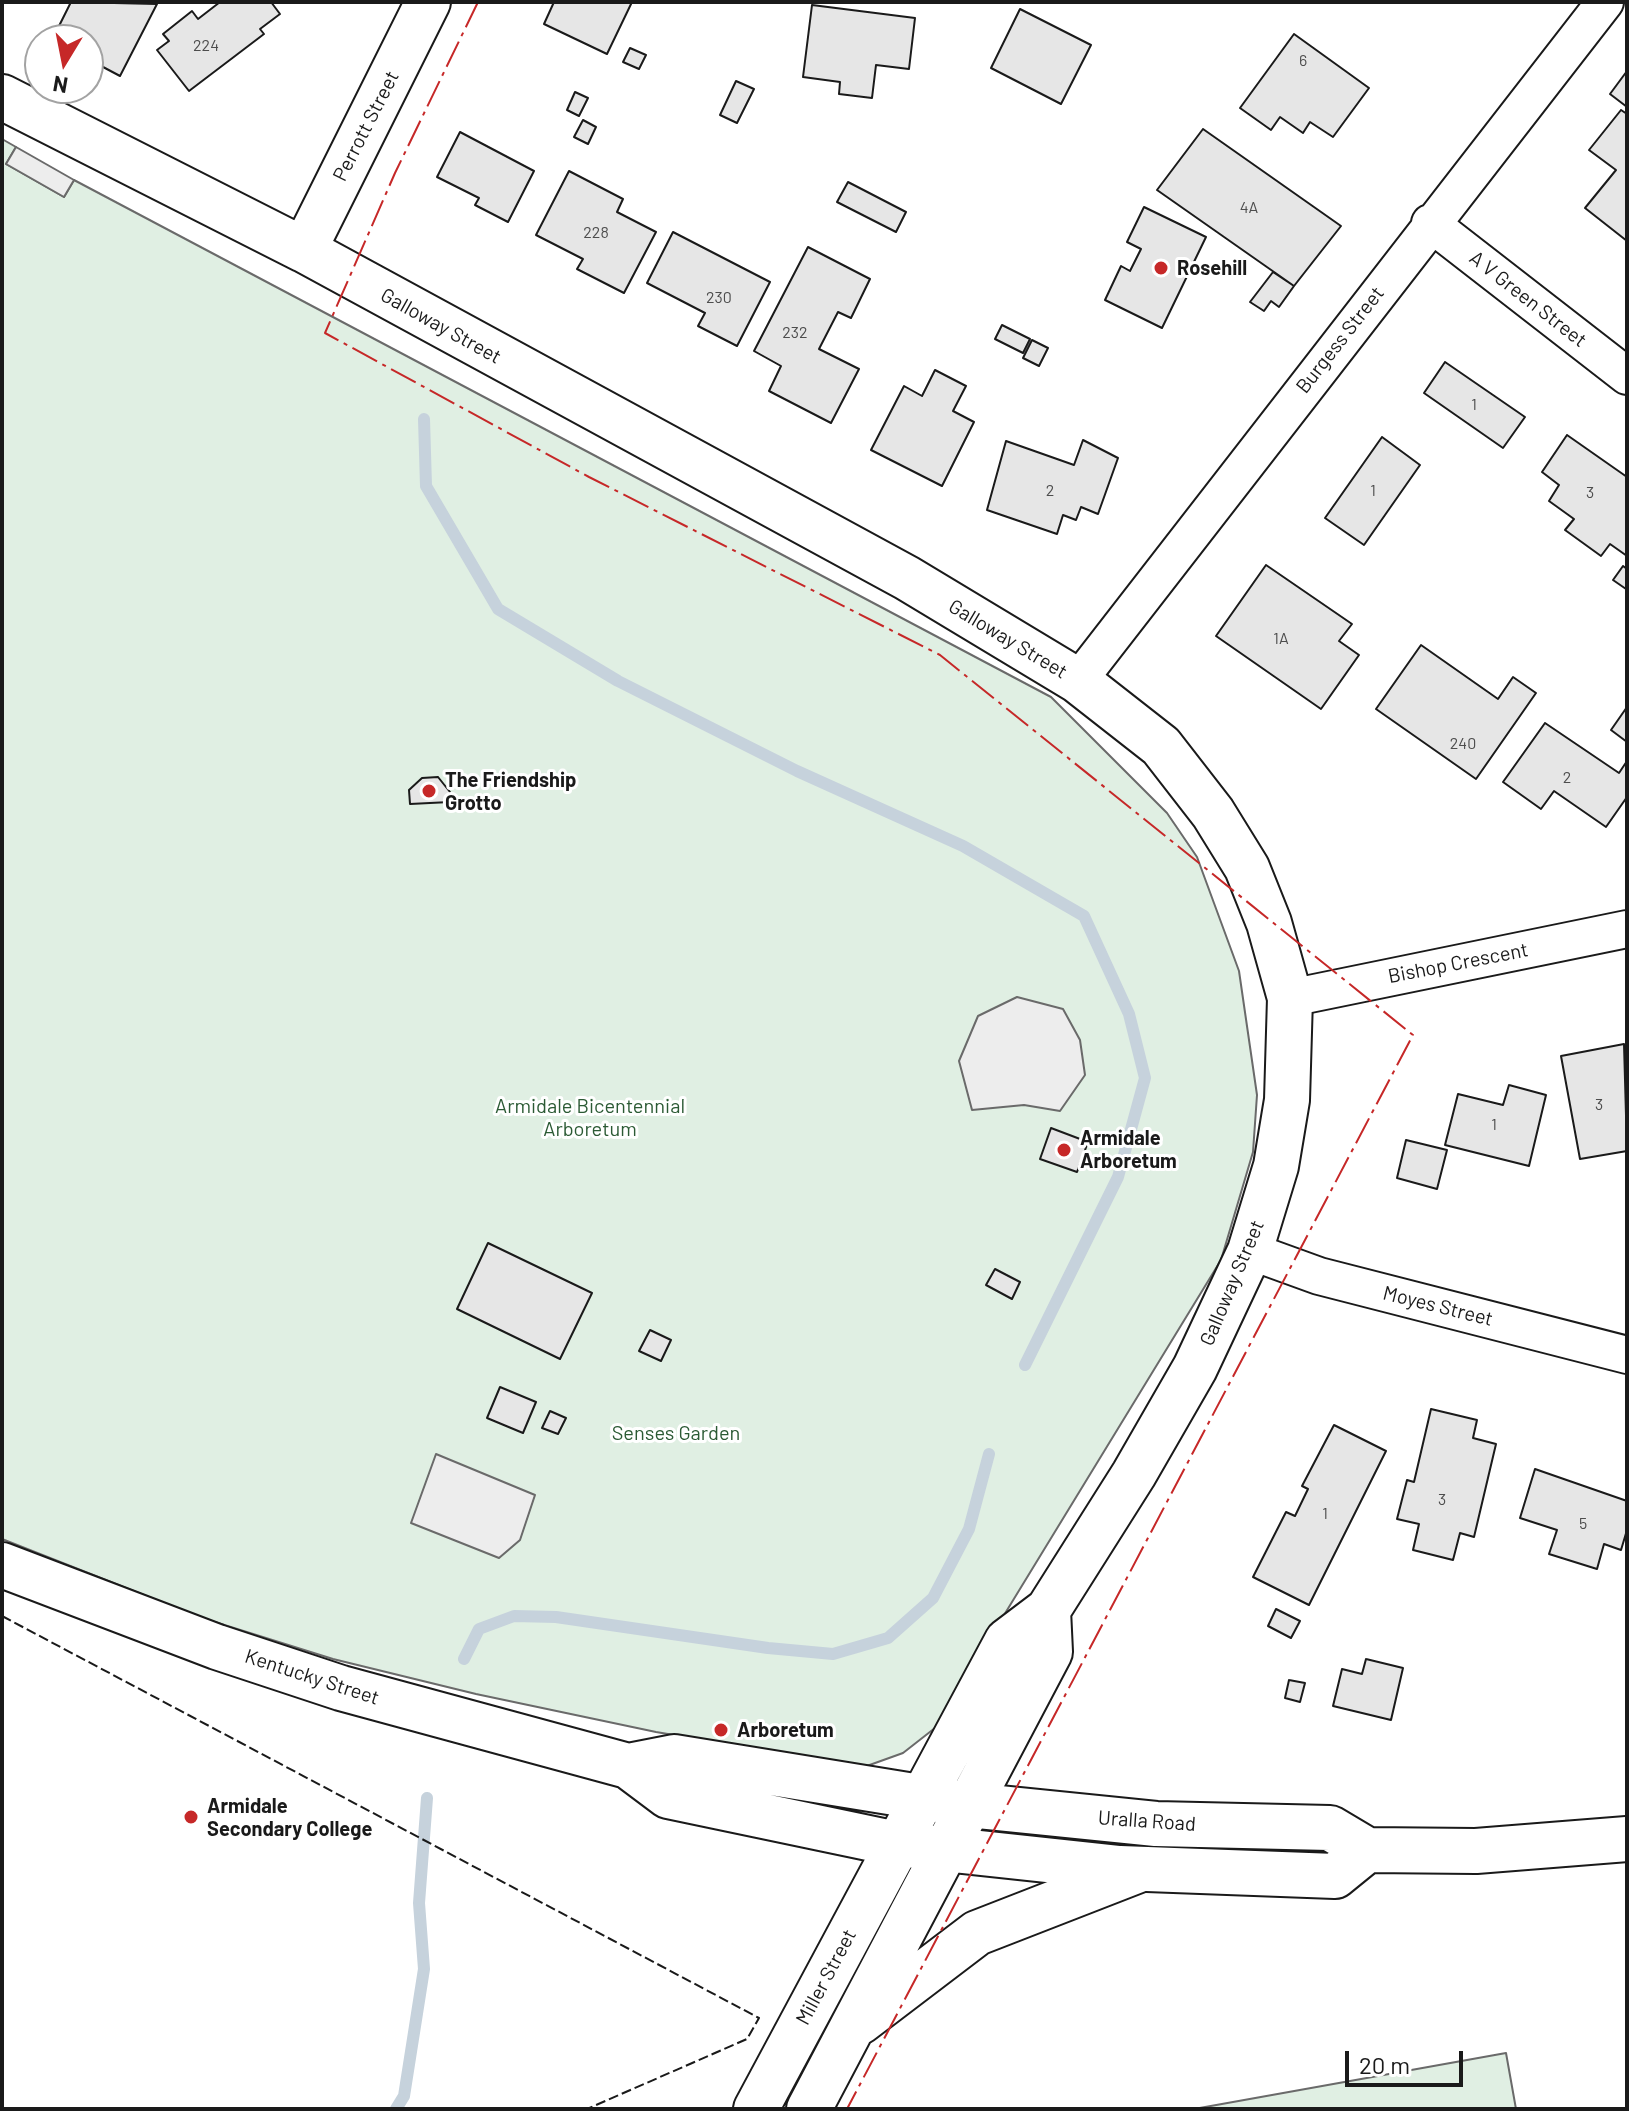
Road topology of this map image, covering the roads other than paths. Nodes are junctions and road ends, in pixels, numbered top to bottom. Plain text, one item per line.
1 (428, 2) edge
2 (1605, 2) edge
3 (2, 97) edge
4 (1430, 223) junction
5 (304, 250) junction
6 (1627, 376) edge
7 (1078, 681) junction
8 (1627, 929) edge
9 (1290, 998) junction
10 (1250, 1251) junction
11 (1627, 1355) edge
12 (2, 1565) edge
13 (1048, 1610) junction
14 (628, 1766) junction
15 (920, 1800) junction
16 (969, 1805) junction
17 (1627, 1839) edge
18 (897, 1844) junction
19 (944, 1850) junction
20 (1367, 1850) junction
21 (1139, 1870) junction
22 (850, 2030) junction
23 (756, 2109) edge
24 (809, 2109) edge

1 - 5 main road, Perrott Street
2 - 4 street, Burgess Street
3 - 5 main road, Galloway Street
4 - 6 street, A V Green Street
4 - 7 street, Burgess Street
5 - 7 main road, Galloway Street
7 - 9 main road, Galloway Street
8 - 9 street, Bishop Crescent
9 - 10 main road, Galloway Street
10 - 11 street, Moyes Street
10 - 13 main road, Galloway Street
12 - 14 main road, Kentucky Street
13 - 15 main road, Galloway Street
13 - 16 main road
14 - 15 main road, Kentucky Street
14 - 18 main road, Kentucky Street
15 - 16 main road, Uralla Road
15 - 18 main road, Galloway Street
16 - 19 main road
16 - 20 main road, Uralla Road
17 - 20 main road
18 - 19 main road, Kentucky Street
18 - 23 main road, Miller Street
19 - 21 main road
19 - 22 main road
20 - 21 main road
21 - 22 main road
22 - 24 main road

